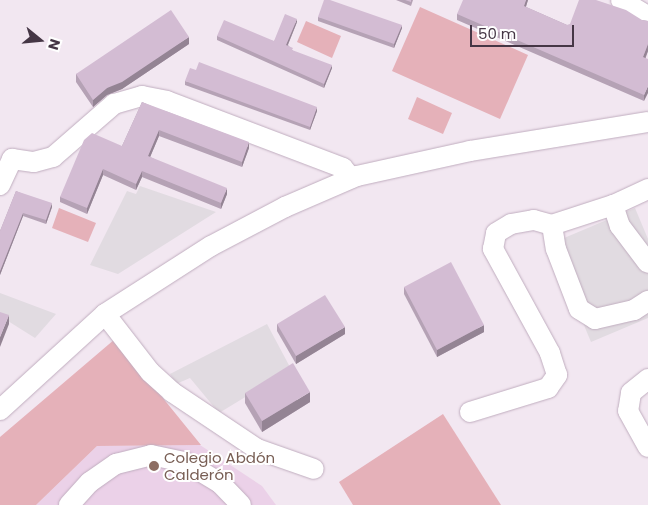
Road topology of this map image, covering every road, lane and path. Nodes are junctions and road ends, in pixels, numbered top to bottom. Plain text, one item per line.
1 (621, 0) edge
2 (648, 16) edge
3 (648, 122) edge
4 (351, 178) junction
5 (0, 185) edge
6 (648, 189) edge
7 (613, 205) junction
8 (552, 225) junction
9 (648, 263) edge
10 (648, 301) edge
11 (105, 314) junction
12 (648, 380) edge
13 (0, 410) edge
14 (470, 412) dead end
15 (648, 448) edge
16 (314, 469) dead end
17 (68, 505) edge
18 (241, 505) edge

1 - 2 street
3 - 4 street
4 - 5 street
4 - 11 street
6 - 7 street
7 - 8 street
7 - 9 street
8 - 10 street
8 - 14 street
11 - 13 street
11 - 16 street
12 - 15 street
17 - 18 street

